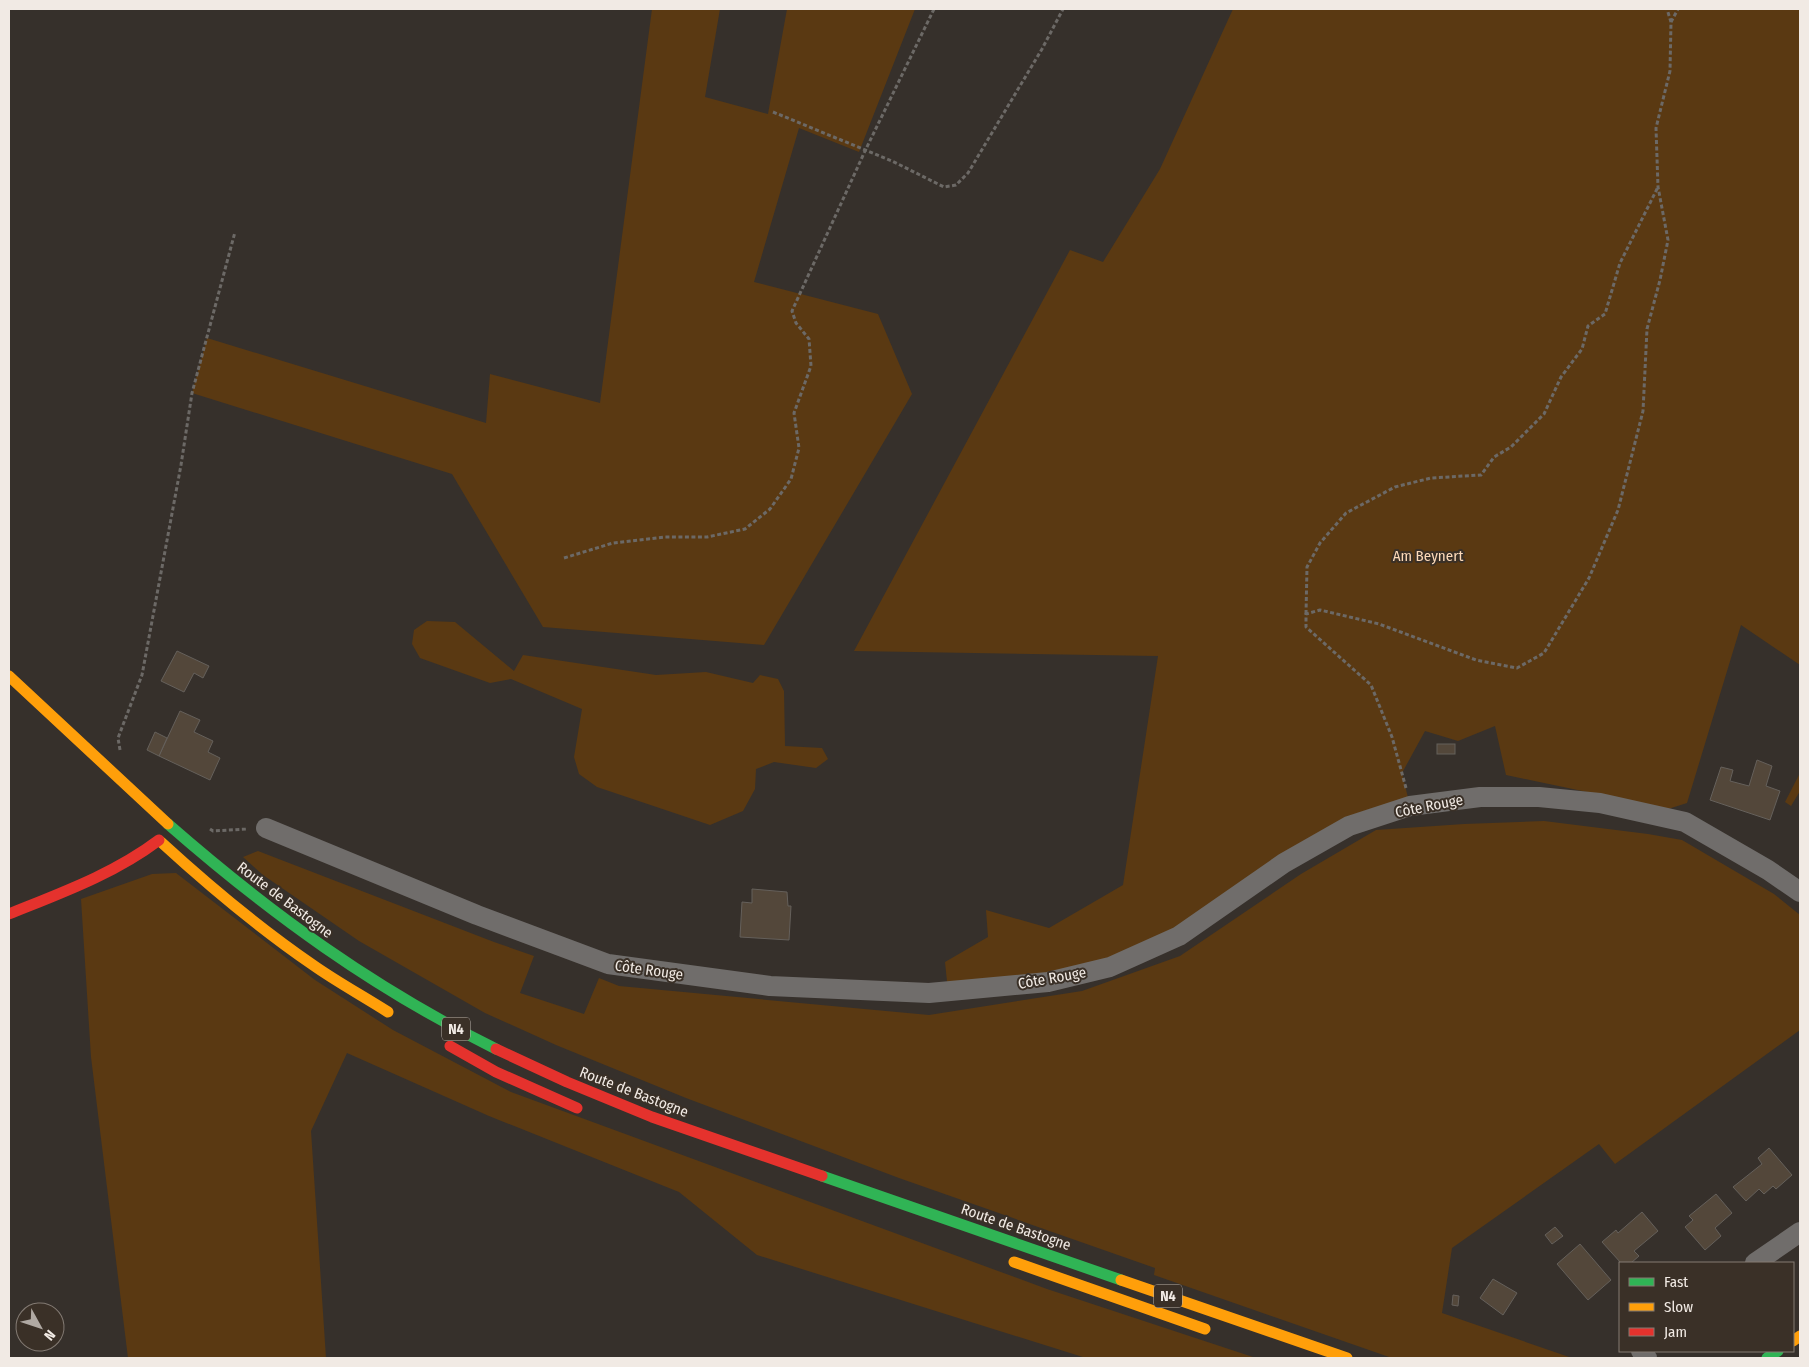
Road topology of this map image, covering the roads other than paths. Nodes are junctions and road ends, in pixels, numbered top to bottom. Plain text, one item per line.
1 (9, 676) edge
2 (266, 828) road end
3 (1800, 892) edge
4 (9, 914) edge
5 (397, 1017) dead end
6 (439, 1040) dead end
7 (588, 1113) dead end
8 (1800, 1232) edge
9 (1006, 1259) dead end
10 (1756, 1262) edge
11 (1216, 1333) dead end
12 (1347, 1358) edge

1 - 12 main road, Route de Bastogne / N4
2 - 3 street, Côte Rouge
4 - 5 main road
6 - 7 main road, N4
8 - 10 street
9 - 11 main road, N4

